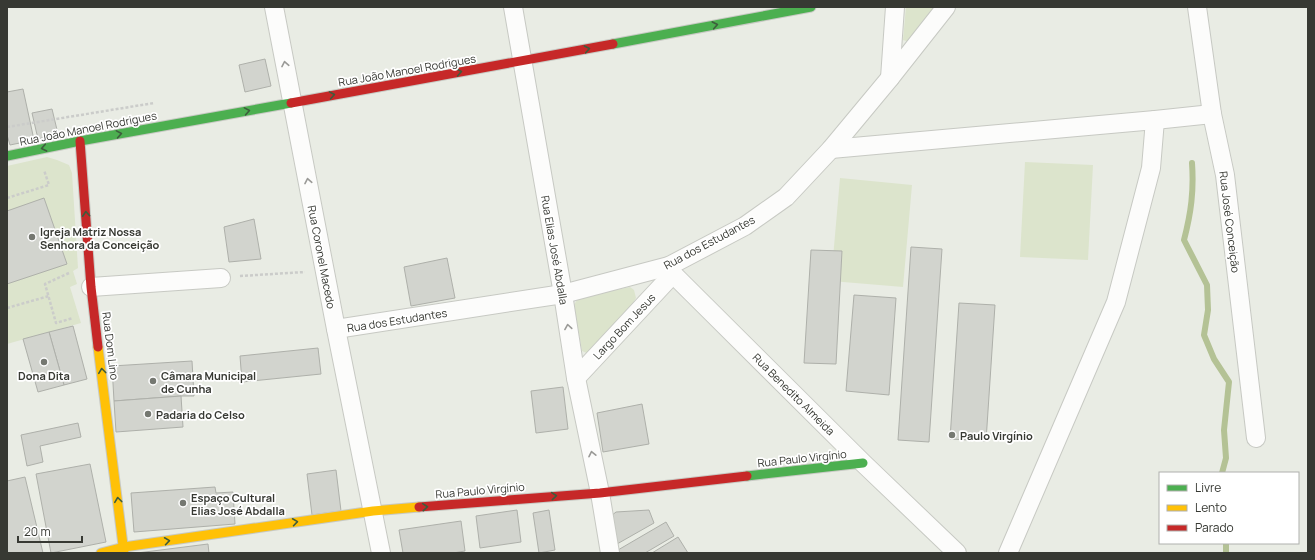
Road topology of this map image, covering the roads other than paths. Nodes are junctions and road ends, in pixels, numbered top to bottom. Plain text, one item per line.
1 (274, 7) edge
2 (512, 7) edge
3 (811, 7) edge
4 (895, 7) edge
5 (946, 7) edge
6 (1197, 7) edge
7 (522, 61) junction
8 (890, 78) junction
9 (293, 102) junction
10 (1212, 114) junction
11 (1156, 120) junction
12 (80, 141) junction
13 (831, 149) junction
14 (7, 156) edge
15 (671, 270) junction
16 (221, 278) road end
17 (91, 287) junction
18 (563, 294) junction
19 (336, 329) junction
20 (576, 378) junction
21 (1256, 438) dead end
22 (863, 463) junction
23 (600, 493) junction
24 (373, 511) junction
25 (124, 550) edge
26 (101, 553) edge
27 (381, 553) edge
28 (610, 553) edge
29 (956, 553) edge
30 (1008, 553) edge

9 -> 1 street, Rua Coronel Macedo
2 - 7 street, Rua Elias José Abdalla
7 -> 3 street, Rua João Manoel Rodrigues
4 - 8 street
5 - 8 street, Rua dos Estudantes
6 - 10 street, Rua José Conceição
9 -> 7 street, Rua João Manoel Rodrigues
7 - 18 street, Rua Elias José Abdalla
8 - 13 street, Rua dos Estudantes
12 -> 9 street, Rua João Manoel Rodrigues
19 -> 9 street, Rua Coronel Macedo
10 - 11 street
10 - 21 street, Rua José Conceição
11 - 13 street
11 - 30 street
12 -> 14 street, Rua João Manoel Rodrigues
17 -> 12 street, Rua Dom Lino
13 - 15 street, Rua dos Estudantes
15 - 18 street, Rua dos Estudantes
15 - 20 street, Largo Bom Jesus
15 - 22 street, Rua Benedito Almeida
16 - 17 street
25 -> 17 street, Rua Dom Lino
18 - 19 street, Rua dos Estudantes
20 -> 18 street, Rua Elias José Abdalla
19 - 24 street, Rua Coronel Macedo
23 -> 20 street, Rua Elias José Abdalla
22 - 23 street, Rua Paulo Virgínio
22 - 29 street, Rua Benedito Almeida
24 -> 23 street, Rua Paulo Virgínio
23 - 28 street, Rua Elias José Abdalla
25 -> 24 street, Rua Paulo Virgínio
24 - 27 street, Rua Coronel Macedo
25 - 26 street, Rua Paulo Virgínio

